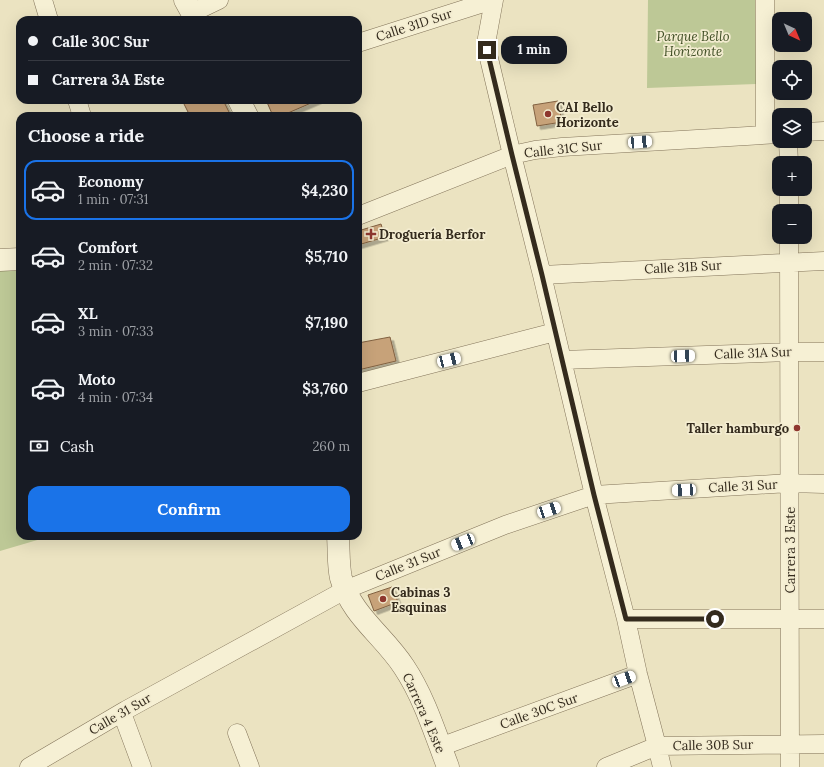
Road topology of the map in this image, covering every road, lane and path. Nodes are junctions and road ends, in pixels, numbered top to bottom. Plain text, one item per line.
1 (43, 0) edge
2 (219, 0) edge
3 (494, 0) edge
4 (765, 0) edge
5 (191, 11) edge
6 (49, 16) edge
7 (362, 42) edge
8 (824, 131) edge
9 (812, 132) edge
10 (772, 134) edge
11 (512, 155) junction
12 (362, 214) edge
13 (789, 244) edge
14 (16, 259) edge
15 (0, 260) edge
16 (824, 261) edge
17 (789, 262) junction
18 (542, 275) junction
19 (555, 332) junction
20 (789, 352) junction
21 (824, 352) edge
22 (562, 360) junction
23 (362, 382) edge
24 (789, 483) junction
25 (824, 484) edge
26 (594, 495) junction
27 (338, 540) edge
28 (345, 590) junction
29 (626, 619) junction
30 (790, 619) junction
31 (824, 619) edge
32 (638, 674) junction
33 (122, 713) junction
34 (237, 732) dead end
35 (824, 744) edge
36 (790, 745) junction
37 (658, 746) junction
38 (444, 757) edge
39 (29, 767) edge
40 (142, 767) edge
41 (250, 767) edge
42 (606, 767) edge
43 (662, 767) edge
44 (790, 767) edge

1 - 6 street
2 - 5 street
3 - 7 street, Calle 31D Sur
3 - 11 street
4 - 10 street
8 - 9 street
10 - 11 street, Calle 31C Sur
11 - 12 street, Calle 31C Sur
11 - 18 street
13 - 17 street, Carrera 3 Este
14 - 15 street
16 - 17 street, Calle 31B Sur
17 - 18 street, Calle 31B Sur
17 - 20 street, Carrera 3 Este
18 - 19 street
19 - 22 street
19 - 23 street
20 - 21 street, Calle 31A Sur
20 - 22 street, Calle 31A Sur
20 - 24 street, Carrera 3 Este
22 - 26 street
24 - 25 street, Calle 31 Sur
24 - 26 street, Calle 31 Sur
24 - 30 street, Carrera 3 Este
26 - 28 street, Calle 31 Sur
26 - 29 street
27 - 28 street, Carrera 4 Este
28 - 33 street, Calle 31 Sur
28 - 38 street, Carrera 4 Este
29 - 30 street
29 - 32 street
30 - 31 street
30 - 36 street, Carrera 3 Este
32 - 37 street
32 - 38 street, Calle 30C Sur
33 - 39 street, Calle 31 Sur
33 - 40 street
34 - 41 street
35 - 36 street, Calle 30B Sur
36 - 37 street, Calle 30B Sur
36 - 44 street, Carrera 3 Este
37 - 42 street, Calle 30B Sur
37 - 43 street

